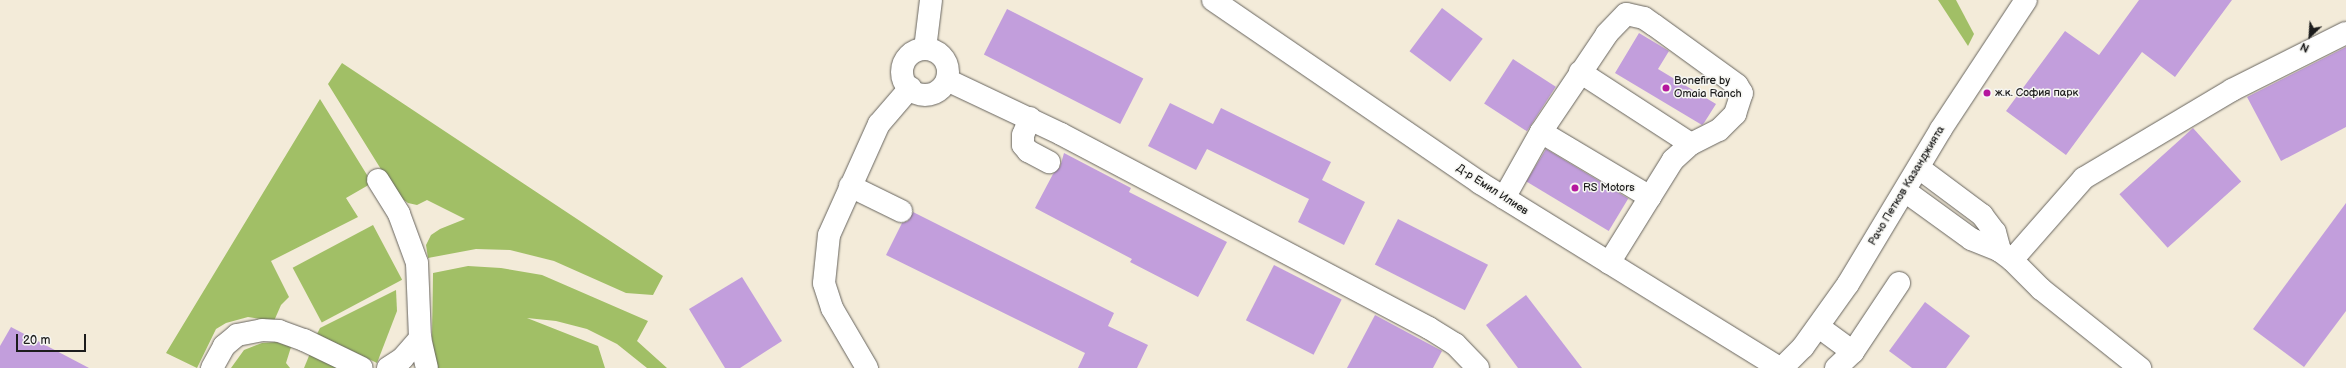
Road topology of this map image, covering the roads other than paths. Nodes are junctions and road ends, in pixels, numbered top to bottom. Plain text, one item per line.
1 (931, 0) edge
2 (1213, 0) edge
3 (2016, 4) edge
4 (2346, 33) edge
5 (925, 49) junction
6 (1580, 72) junction
7 (947, 80) junction
8 (910, 88) junction
9 (1030, 118) junction
10 (1541, 132) junction
11 (1691, 144) junction
12 (1049, 162) dead end
13 (1919, 168) junction
14 (378, 180) dead end
15 (850, 186) junction
16 (1905, 191) junction
17 (1650, 197) junction
18 (1504, 198) junction
19 (900, 211) dead end
20 (2006, 256) junction
21 (1609, 263) junction
22 (1899, 283) dead end
23 (1819, 327) junction
24 (420, 338) junction
25 (1853, 352) junction
26 (212, 368) edge
27 (363, 368) edge
28 (388, 368) edge
29 (427, 368) edge
30 (868, 368) edge
31 (1478, 368) edge
32 (1780, 368) edge
33 (1836, 368) edge
34 (2140, 368) edge

1 - 5 street
2 - 18 street, Д-р Емил Илиев
3 - 13 street, Рачо Петков Казанджията
4 - 20 street
5 - 7 street
5 - 8 street
6 - 10 street
6 - 11 street
6 - 11 street
7 - 8 street
7 - 9 street
8 - 15 street
9 - 12 street
9 - 31 street
10 - 17 street
10 - 18 street
11 - 17 street
13 - 16 street, Рачо Петков Казанджията
13 - 20 street
14 - 24 street
15 - 19 street
15 - 30 street
16 - 20 street
16 - 23 street, Рачо Петков Казанджията
17 - 21 street
18 - 21 street, Д-р Емил Илиев
20 - 34 street
21 - 32 street, Д-р Емил Илиев
22 - 25 street
23 - 25 street
23 - 32 street, Рачо Петков Казанджията
24 - 28 street
24 - 29 street
25 - 33 street
26 - 27 street

